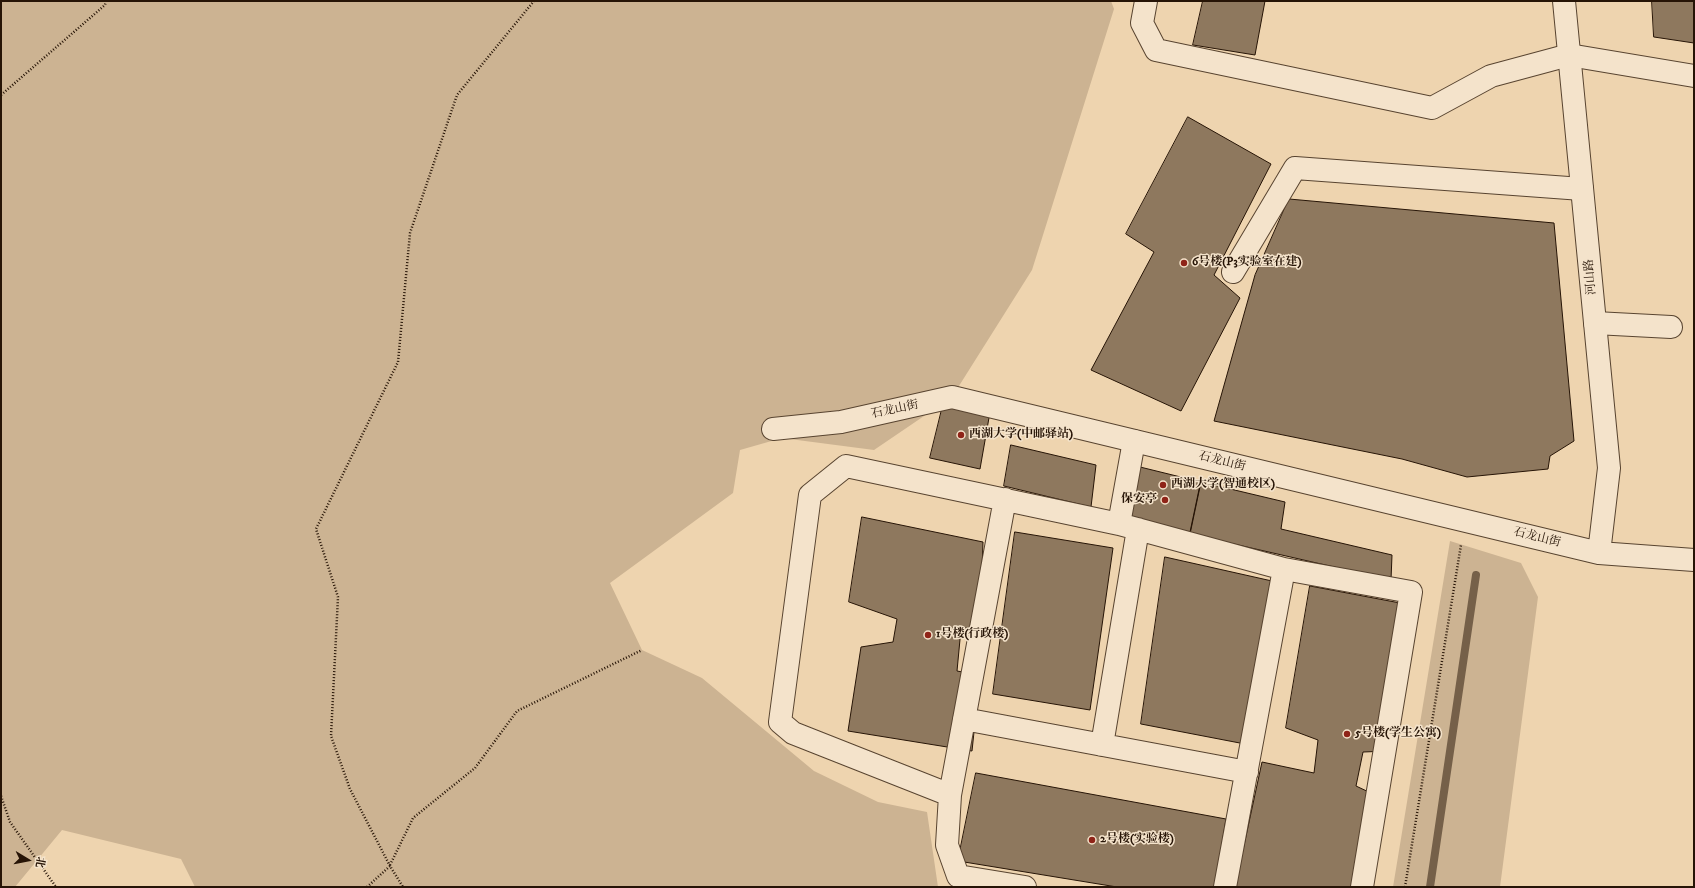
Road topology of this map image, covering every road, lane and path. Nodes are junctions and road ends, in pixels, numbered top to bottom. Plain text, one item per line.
1 (106, 1) edge
2 (534, 1) edge
3 (1146, 1) edge
4 (1564, 1) edge
5 (1570, 55) junction
6 (1694, 76) edge
7 (1, 95) edge
8 (1582, 189) junction
9 (1233, 272) dead end
10 (1595, 323) junction
11 (1671, 327) dead end
12 (773, 429) dead end
13 (1134, 441) junction
14 (1004, 500) junction
15 (1465, 521) junction
16 (1128, 526) junction
17 (1598, 553) junction
18 (1694, 560) edge
19 (1284, 570) junction
20 (642, 650) dead end
21 (964, 719) junction
22 (1102, 745) junction
23 (1246, 772) junction
24 (950, 795) junction
25 (1, 796) edge
26 (390, 866) junction
27 (56, 887) edge
28 (367, 887) edge
29 (403, 887) edge
30 (1025, 887) edge
31 (1225, 887) edge
32 (1362, 887) edge
33 (1406, 887) edge

1 - 7 path
2 - 26 path
3 - 5 street
4 - 5 street, 河山路
5 - 6 street
5 - 8 street, 河山路
8 - 9 street
8 - 10 street, 河山路
10 - 11 street
10 - 17 street, 河山路
12 - 13 street, 石龙山街
13 - 15 street, 石龙山街
13 - 16 street
14 - 16 street
14 - 21 street
14 - 24 street
15 - 17 street, 石龙山街
15 - 33 path
16 - 19 street
16 - 22 street
17 - 18 street, 石龙山街
19 - 23 street
19 - 32 street
20 - 26 path
21 - 22 street
21 - 24 street
22 - 23 street
23 - 31 street
24 - 30 street
25 - 27 path
26 - 28 path
26 - 29 path

